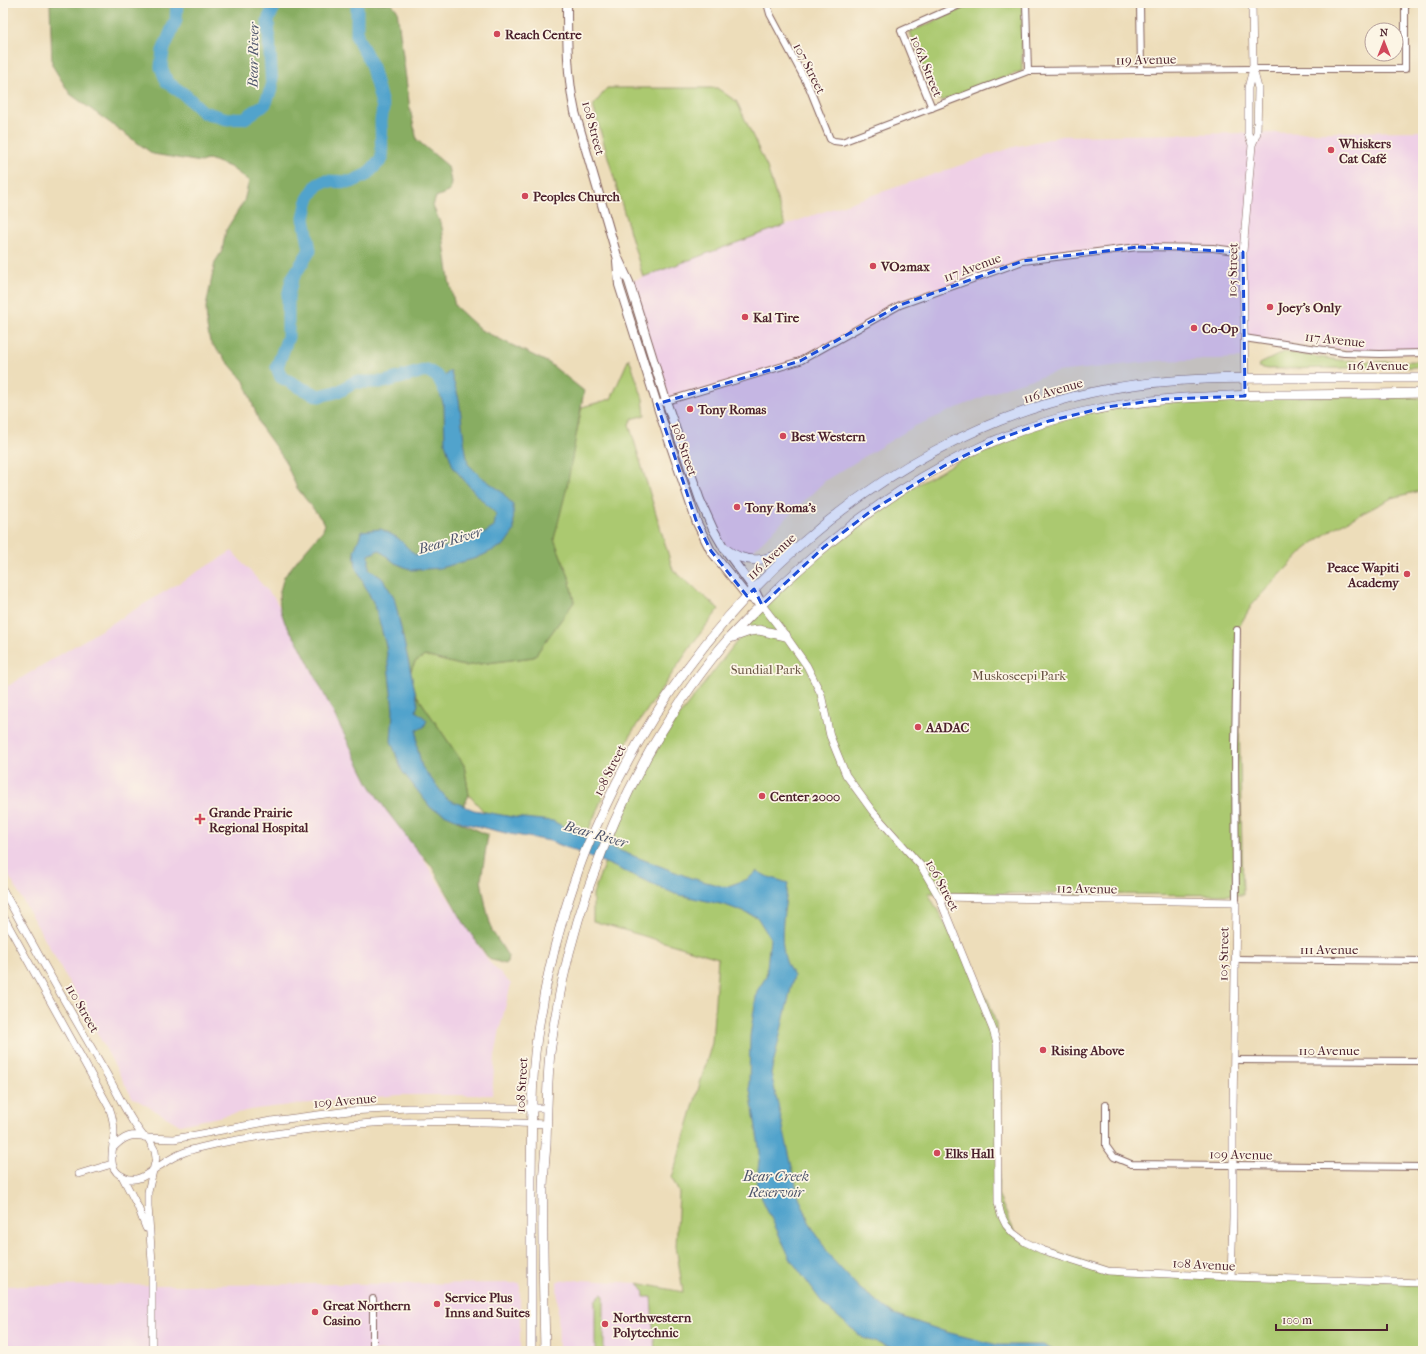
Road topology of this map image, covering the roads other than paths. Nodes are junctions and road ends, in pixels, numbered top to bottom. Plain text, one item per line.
1 (567, 3) edge
2 (767, 3) edge
3 (964, 3) edge
4 (1026, 3) edge
5 (1140, 3) edge
6 (1252, 3) edge
7 (1404, 3) edge
8 (1252, 69) junction
9 (1141, 70) junction
10 (1028, 71) junction
11 (932, 108) junction
12 (834, 141) joint
13 (1243, 252) junction
14 (617, 256) junction
15 (1244, 338) junction
16 (1423, 353) edge
17 (1245, 378) junction
18 (1423, 378) edge
19 (1423, 393) edge
20 (1245, 396) junction
21 (666, 401) junction
22 (657, 404) junction
23 (800, 546) junction
24 (724, 548) junction
25 (754, 589) junction
26 (747, 596) junction
27 (762, 604) junction
28 (1237, 630) dead end
29 (786, 636) junction
30 (729, 638) junction
31 (3, 890) edge
32 (939, 898) junction
33 (1236, 902) junction
34 (3, 916) edge
35 (1235, 959) junction
36 (1423, 960) edge
37 (1234, 1060) junction
38 (1423, 1061) edge
39 (1106, 1105) dead end
40 (532, 1108) junction
41 (547, 1108) junction
42 (532, 1124) junction
43 (546, 1124) junction
44 (146, 1137) junction
45 (112, 1149) junction
46 (112, 1164) junction
47 (1233, 1166) junction
48 (1423, 1167) edge
49 (154, 1169) junction
50 (79, 1174) dead end
51 (121, 1176) junction
52 (1001, 1215) joint
53 (151, 1243) junction
54 (1231, 1277) junction
55 (1423, 1283) edge
56 (373, 1299) dead end
57 (152, 1351) edge
58 (373, 1351) edge
59 (531, 1351) edge
60 (545, 1351) edge

1 - 14 main road, 108 Street
2 - 12 street, 107 Street
3 - 11 street, 106A Street
4 - 10 street
5 - 9 street
6 - 8 street, 105 Street
7 - 8 street, 119 Avenue
8 - 9 street, 119 Avenue
8 - 13 street, 105 Street
9 - 10 street, 119 Avenue
10 - 11 street, 119 Avenue
11 - 12 street, 119 Avenue
13 - 15 street, 105 Street
13 - 21 street, 117 Avenue
14 - 21 main road, 108 Street
14 - 22 main road, 108 Street
15 - 16 street, 117 Avenue
15 - 17 street, 105 Street
17 - 18 main road, 116 Avenue
17 - 20 street, 105 Street
17 - 23 main road, 116 Avenue
19 - 20 main road
20 - 27 main road
21 - 22 street, 117 Avenue
21 - 24 main road, 108 Street
22 - 26 main road, 108 Street
23 - 24 main road
23 - 25 main road, 116 Avenue
24 - 25 main road, 108 Street
25 - 26 main road, 116 Avenue
25 - 27 main road, 108 Street
26 - 27 main road
26 - 40 main road, 108 Street
27 - 29 street, 106 Street
27 - 30 main road, 108 Street
28 - 33 street, 105 Street
29 - 30 main road
29 - 32 street, 106 Street
30 - 41 main road, 108 Street
31 - 44 street, 110 Street
32 - 33 street, 112 Avenue
32 - 52 street, 106 Street
33 - 35 street, 105 Street
34 - 45 street, 110 Street
35 - 36 street, 111 Avenue
35 - 37 street, 105 Street
37 - 38 street, 110 Avenue
37 - 47 street, 105 Street
39 - 47 street, 109 Avenue
40 - 41 street, 109 Avenue
40 - 42 main road, 108 Street
40 - 44 street, 109 Avenue
41 - 43 main road, 108 Street
42 - 43 street, 109 Avenue
42 - 49 street, 109 Avenue
42 - 59 main road, 108 Street
43 - 60 main road, 108 Street
44 - 45 street
44 - 49 street
45 - 46 street
46 - 50 street
46 - 51 street
47 - 48 street, 109 Avenue
47 - 54 street, 105 Street
49 - 51 street
49 - 53 street
51 - 53 street
52 - 54 street, 108 Avenue
53 - 57 street
54 - 55 street, 108 Avenue
56 - 58 street

